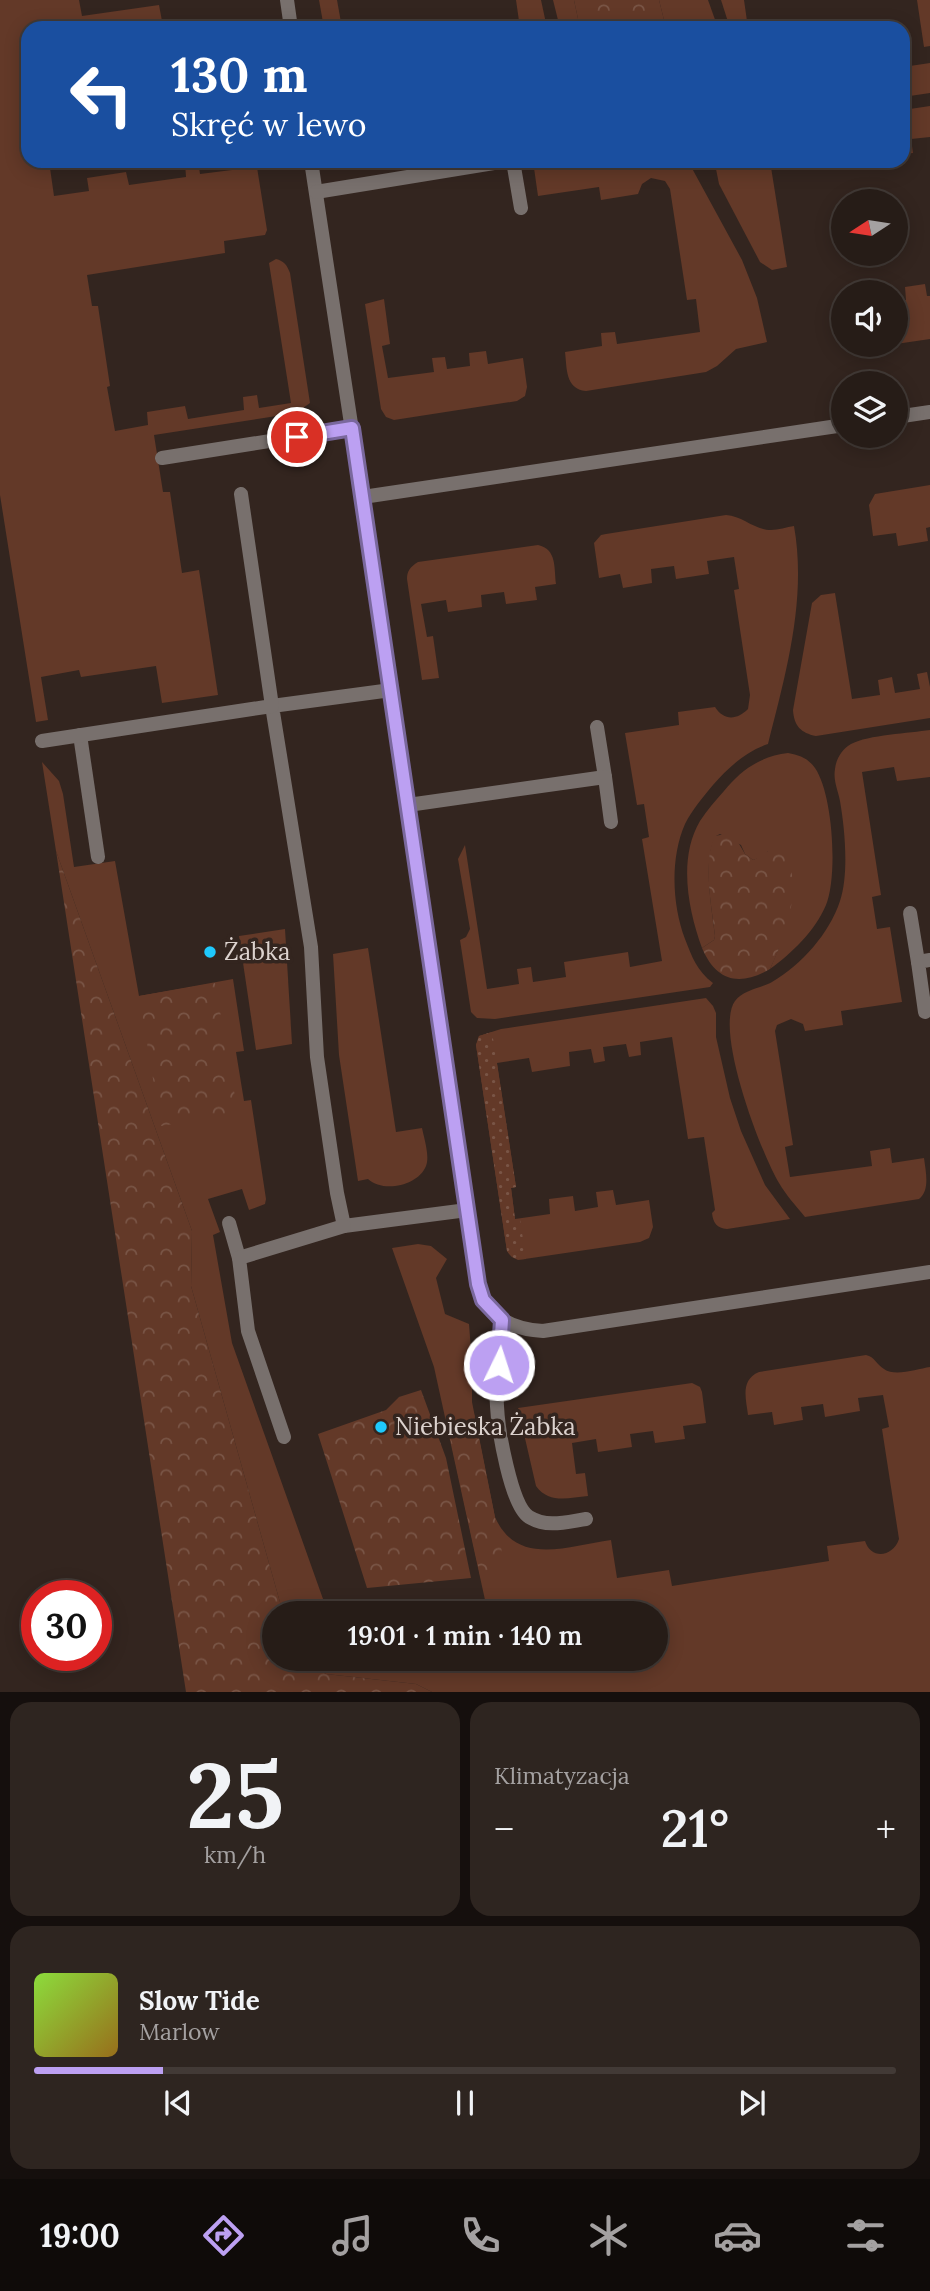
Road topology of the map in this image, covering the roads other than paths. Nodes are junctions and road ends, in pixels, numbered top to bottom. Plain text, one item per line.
1 (287, 0) edge
2 (290, 21) edge
3 (312, 168) edge
4 (463, 168) edge
5 (514, 168) edge
6 (316, 192) junction
7 (521, 208) dead end
8 (930, 412) edge
9 (908, 415) edge
10 (831, 427) edge
11 (352, 428) junction
12 (162, 458) dead end
13 (241, 494) dead end
14 (363, 497) junction
15 (391, 690) junction
16 (272, 706) junction
17 (597, 727) dead end
18 (80, 735) junction
19 (42, 741) dead end
20 (605, 777) junction
21 (408, 805) junction
22 (611, 822) dead end
23 (97, 857) dead end
24 (910, 913) dead end
25 (924, 961) edge
26 (925, 1012) dead end
27 (467, 1209) junction
28 (229, 1223) dead end
29 (344, 1226) junction
30 (239, 1258) junction
31 (930, 1272) edge
32 (502, 1320) junction
33 (284, 1437) dead end
34 (586, 1519) dead end

1 - 2 street
3 - 6 street
4 - 6 street
5 - 7 street
6 - 11 street
8 - 9 street
10 - 14 street
11 - 12 street
11 - 14 street
13 - 16 street
14 - 15 street
15 - 16 street
15 - 21 street
16 - 18 street
16 - 29 street
17 - 20 street
18 - 19 street
18 - 23 street
20 - 21 street
20 - 22 street
21 - 27 street
24 - 25 street
25 - 26 street
27 - 29 street
27 - 32 street
28 - 30 street
29 - 30 street
30 - 33 street
31 - 32 street
32 - 34 street

